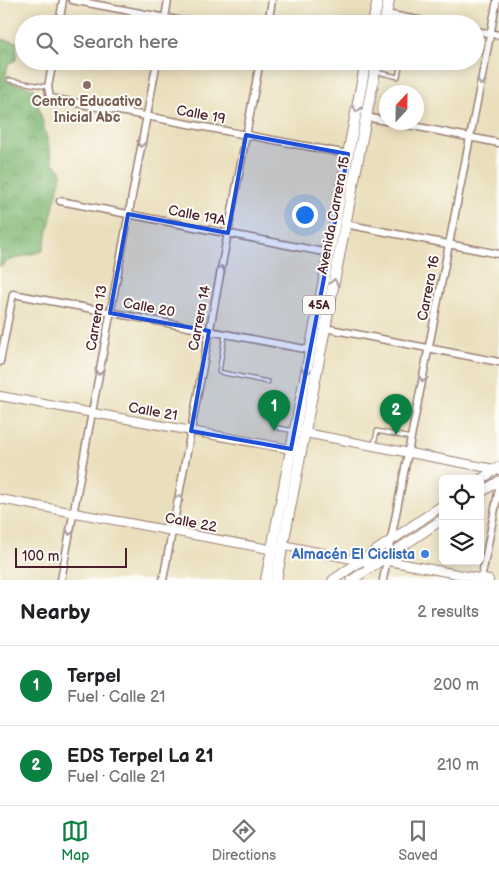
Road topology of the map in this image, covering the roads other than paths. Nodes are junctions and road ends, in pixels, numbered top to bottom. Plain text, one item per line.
1 (64, 0) edge
2 (72, 0) edge
3 (168, 0) edge
4 (272, 0) edge
5 (378, 0) edge
6 (389, 0) edge
7 (497, 0) edge
8 (61, 15) edge
9 (138, 15) edge
10 (165, 15) edge
11 (270, 15) edge
12 (375, 15) edge
13 (386, 15) edge
14 (484, 33) edge
15 (490, 34) junction
16 (499, 35) edge
17 (484, 65) edge
18 (51, 70) edge
19 (155, 70) edge
20 (258, 70) edge
21 (364, 70) edge
22 (375, 70) edge
23 (383, 70) edge
24 (399, 70) edge
25 (483, 70) edge
26 (9, 80) dead end
27 (48, 87) junction
28 (146, 116) junction
29 (366, 117) junction
30 (379, 120) edge
31 (424, 128) edge
32 (246, 135) junction
33 (470, 138) junction
34 (499, 143) edge
35 (348, 154) junction
36 (60, 201) dead end
37 (128, 214) junction
38 (345, 224) junction
39 (228, 233) junction
40 (450, 244) junction
41 (329, 253) junction
42 (499, 254) edge
43 (110, 313) junction
44 (325, 328) junction
45 (210, 331) junction
46 (226, 334) junction
47 (429, 348) junction
48 (310, 350) junction
49 (0, 362) edge
50 (499, 362) edge
51 (268, 382) dead end
52 (0, 396) edge
53 (92, 413) junction
54 (278, 428) dead end
55 (191, 431) junction
56 (300, 432) junction
57 (266, 438) dead end
58 (412, 438) junction
59 (259, 444) junction
60 (374, 446) junction
61 (296, 450) junction
62 (409, 453) junction
63 (498, 469) edge
64 (484, 478) edge
65 (499, 481) edge
66 (499, 488) edge
67 (484, 490) edge
68 (0, 499) edge
69 (497, 505) edge
70 (439, 508) edge
71 (73, 512) junction
72 (442, 520) edge
73 (172, 531) junction
74 (391, 540) junction
75 (283, 545) junction
76 (272, 549) junction
77 (384, 560) junction
78 (361, 561) junction
79 (61, 580) edge
80 (163, 580) edge
81 (266, 580) edge
82 (276, 580) edge
83 (333, 580) edge
84 (352, 580) edge
85 (383, 580) edge
86 (484, 580) edge

1 - 8 street
2 - 9 street
3 - 10 street
4 - 11 street
5 - 12 main road
6 - 13 main road
7 - 15 street, Carrera 16
14 - 15 street
15 - 16 street
15 -> 17 street, Carrera 16
18 - 27 street
19 - 28 street, Carrera 13
20 - 32 street, Carrera 14
21 -> 35 main road, Avenida Carrera 15 / 45A
22 - 29 main road, Avenida Carrera 15 / 45A
23 - 24 lane
25 -> 33 street, Carrera 16
26 - 27 lane
27 - 28 street, Calle 19
28 - 32 street, Calle 19
28 -> 37 street, Carrera 13
29 - 30 street
29 - 38 main road, Avenida Carrera 15 / 45A
31 - 33 street
32 - 35 street, Calle 19
32 - 39 street, Carrera 14
33 - 34 street
33 - 40 street, Carrera 16
35 - 41 main road, Avenida Carrera 15 / 45A
36 - 37 street, Calle 19A
37 - 39 street, Calle 19A
37 - 43 street, Carrera 13
38 - 40 street
44 -> 38 main road, Avenida Carrera 15 / 45A
39 - 41 street, Calle 19A
45 -> 39 street, Carrera 14
40 - 42 street
40 - 47 street, Carrera 16
41 - 48 main road, Avenida Carrera 15 / 45A
43 - 45 street, Calle 20
43 - 49 street, Calle 20
43 -> 53 street, Carrera 13
44 - 47 street
44 - 56 main road, Avenida Carrera 15 / 45A
45 - 46 street, Calle 20
45 - 55 street, Carrera 14
46 - 48 street, Calle 20
46 - 51 lane
47 - 50 street
47 -> 58 street, Carrera 16
48 -> 56 main road, Avenida Carrera 15 / 45A
52 - 53 street, Calle 21
53 - 55 street, Calle 21
53 - 71 street, Carrera 13
54 - 56 lane
55 - 59 street, Calle 21
73 -> 55 street, Carrera 14
56 - 60 street
56 - 61 main road, Avenida Carrera 15 / 45A
57 - 59 lane
58 - 60 lane
58 - 62 street, Carrera 16
59 - 61 street, Calle 21
60 - 62 street
61 - 75 main road, Avenida Carrera 15 / 45A
61 - 76 main road, Avenida Carrera 15 / 45A
62 - 63 street
62 - 74 street, Carrera 16
63 - 64 main road
65 - 67 main road
66 - 69 street
68 - 71 street, Calle 22
69 - 86 street
70 - 74 main road
71 - 73 street, Calle 22
71 -> 79 street, Carrera 13
72 - 77 main road
73 - 76 street, Calle 22
73 - 80 street, Carrera 14
74 - 77 street, Carrera 16
74 - 78 main road
75 - 76 street
75 - 78 street
75 - 82 main road, Avenida Carrera 15 / 45A
76 - 81 main road, Avenida Carrera 15 / 45A
77 - 78 street
77 - 84 main road
77 - 85 street, Carrera 16
77 - 86 street
78 - 83 main road

